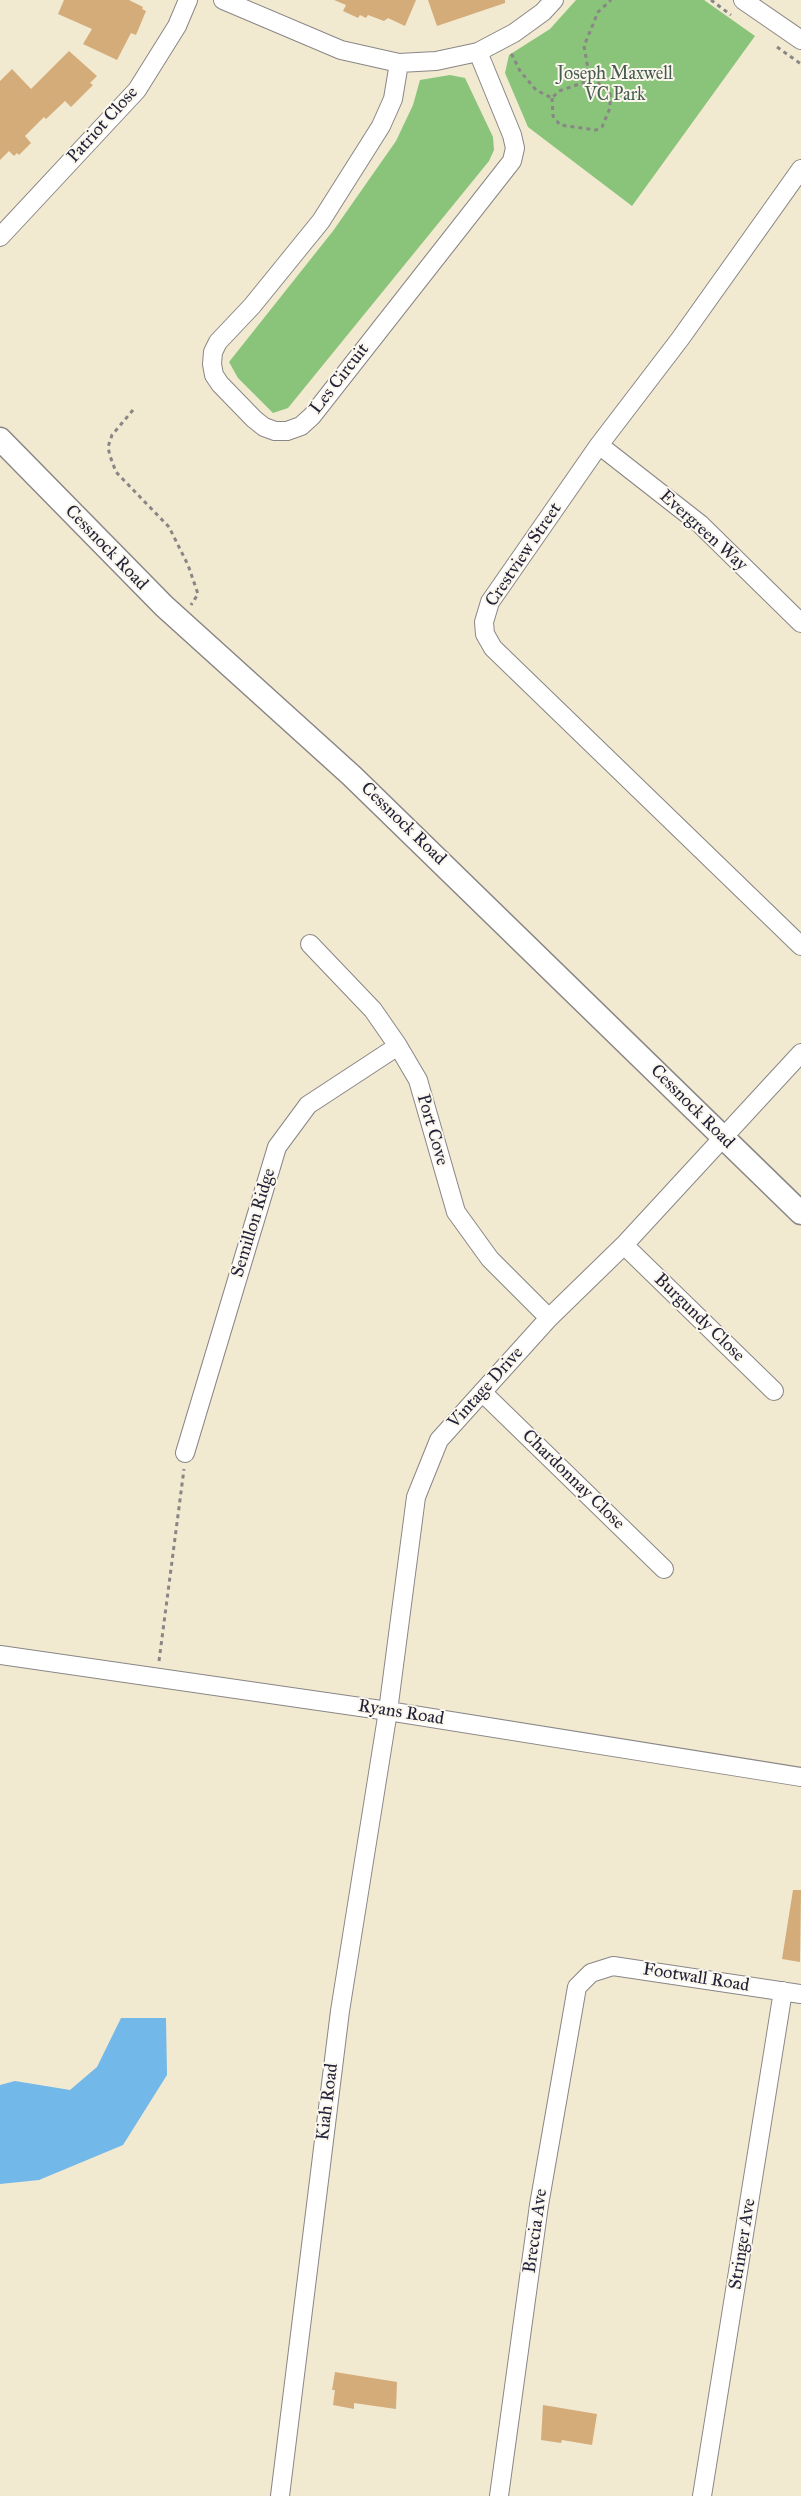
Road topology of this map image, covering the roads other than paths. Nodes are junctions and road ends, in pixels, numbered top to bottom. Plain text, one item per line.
1 (188, 0) edge
2 (223, 0) edge
3 (554, 0) edge
4 (742, 0) edge
5 (801, 40) edge
6 (478, 52) junction
7 (399, 63) junction
8 (801, 169) edge
9 (0, 238) edge
10 (0, 439) edge
11 (599, 445) junction
12 (801, 623) edge
13 (310, 944) dead end
14 (801, 946) edge
15 (398, 1046) junction
16 (801, 1053) edge
17 (724, 1138) junction
18 (801, 1213) edge
19 (624, 1245) junction
20 (550, 1318) junction
21 (774, 1391) dead end
22 (482, 1392) junction
23 (185, 1453) road end
24 (664, 1569) dead end
25 (0, 1655) edge
26 (388, 1710) junction
27 (801, 1777) edge
28 (591, 1972) joint
29 (783, 1992) junction
30 (801, 1994) edge
31 (280, 2496) edge
32 (498, 2496) edge
33 (702, 2496) edge

1 - 9 street, Patriot Close
2 - 7 street
3 - 6 street
4 - 5 street
6 - 7 street
6 - 7 street, Les Circuit
8 - 11 street, Crestview Street
10 - 17 main road, Cessnock Road
11 - 12 street, Evergreen Way
11 - 14 street, Crestview Street
13 - 15 street, Port Cove
15 - 20 street, Port Cove
15 - 23 street, Semillon Ridge
16 - 17 street, Vintage Drive
17 - 18 main road, Cessnock Road
17 - 19 street, Vintage Drive
19 - 20 street, Vintage Drive
19 - 21 street, Burgundy Close
20 - 22 street, Vintage Drive
22 - 24 street, Chardonnay Close
22 - 26 street, Vintage Drive
25 - 26 street, Ryans Road
26 - 27 street, Ryans Road
26 - 31 street, Kiah Road
28 - 29 street, Footwall Road
28 - 32 street, Breccia Ave
29 - 30 street, Footwall Road
29 - 33 street, Stringer Ave

